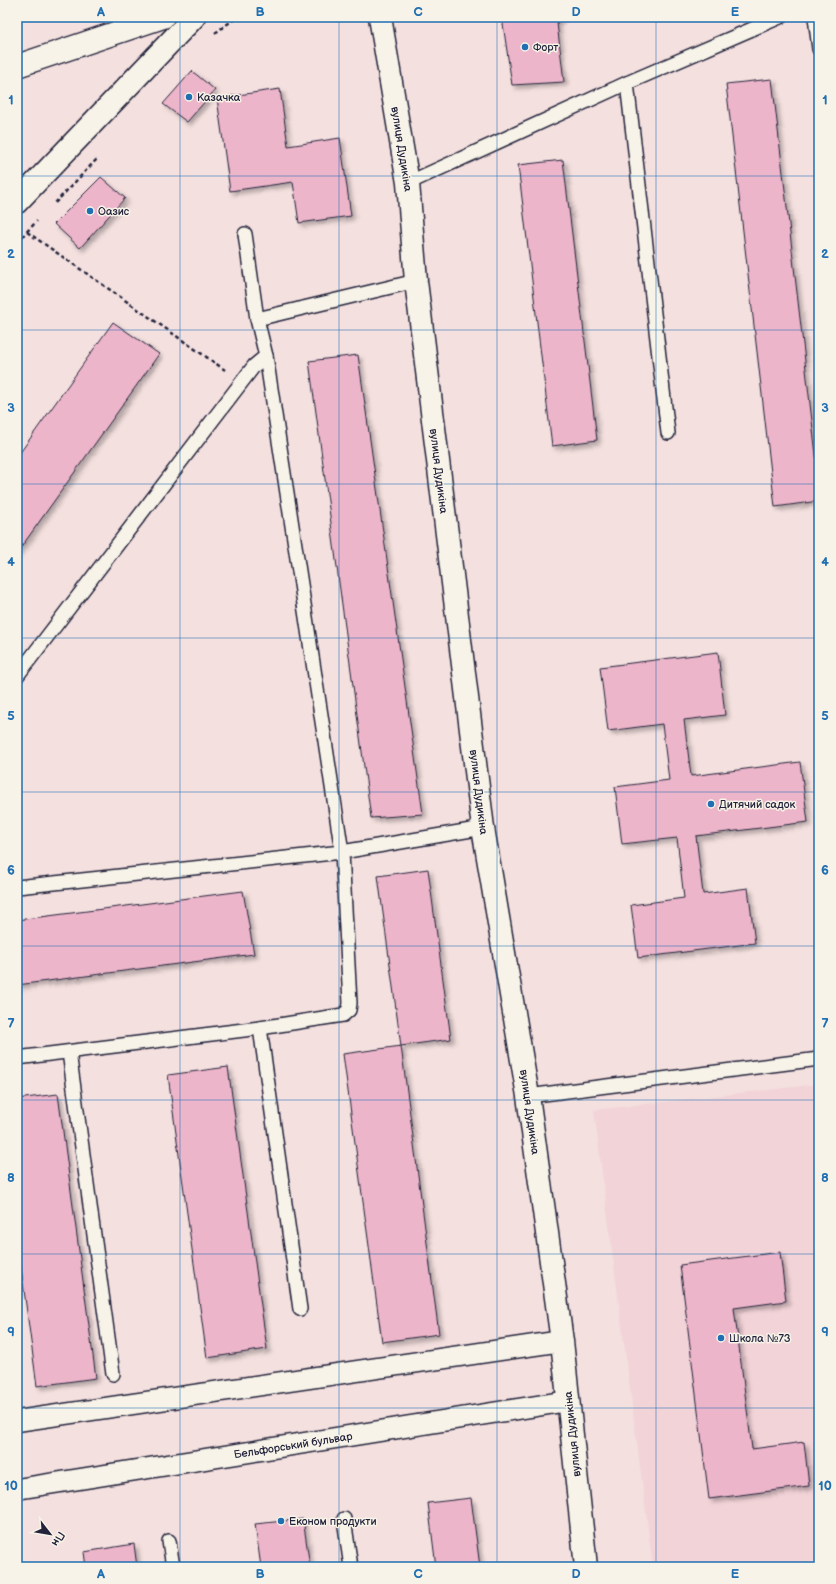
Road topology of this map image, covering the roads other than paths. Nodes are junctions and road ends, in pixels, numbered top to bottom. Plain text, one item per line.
1 (163, 17) edge
2 (194, 17) edge
3 (380, 17) edge
4 (780, 17) edge
5 (815, 17) edge
6 (819, 49) edge
7 (17, 66) edge
8 (626, 83) junction
9 (408, 183) junction
10 (17, 202) edge
11 (245, 234) dead end
12 (416, 281) junction
13 (257, 319) junction
14 (266, 356) junction
15 (668, 433) dead end
16 (17, 676) edge
17 (483, 828) junction
18 (342, 852) junction
19 (17, 887) edge
20 (260, 1028) junction
21 (69, 1052) junction
22 (17, 1058) edge
23 (819, 1059) edge
24 (528, 1096) junction
25 (300, 1309) dead end
26 (562, 1341) junction
27 (114, 1374) dead end
28 (568, 1401) junction
29 (17, 1421) edge
30 (17, 1489) edge
31 (344, 1519) dead end
32 (169, 1541) dead end
33 (172, 1567) edge
34 (351, 1567) edge
35 (586, 1567) edge

1 - 7 street
2 - 10 street
3 - 9 street, вулиця Дудикіна
4 - 8 lane
5 - 6 lane
8 - 9 lane
8 - 15 lane
9 - 12 street, вулиця Дудикіна
11 - 13 lane
12 - 13 lane
12 - 17 street, вулиця Дудикіна
13 - 14 lane
14 - 16 lane
14 - 18 lane
17 - 18 lane
17 - 24 street, вулиця Дудикіна
18 - 19 lane
18 - 20 lane
20 - 21 lane
20 - 25 lane
21 - 22 lane
21 - 27 lane
23 - 24 lane
24 - 26 street, вулиця Дудикіна
26 - 28 street, вулиця Дудикіна
26 - 29 street
28 - 30 street, Бельфорський бульвар
28 - 35 street, вулиця Дудикіна
31 - 34 lane
32 - 33 lane

